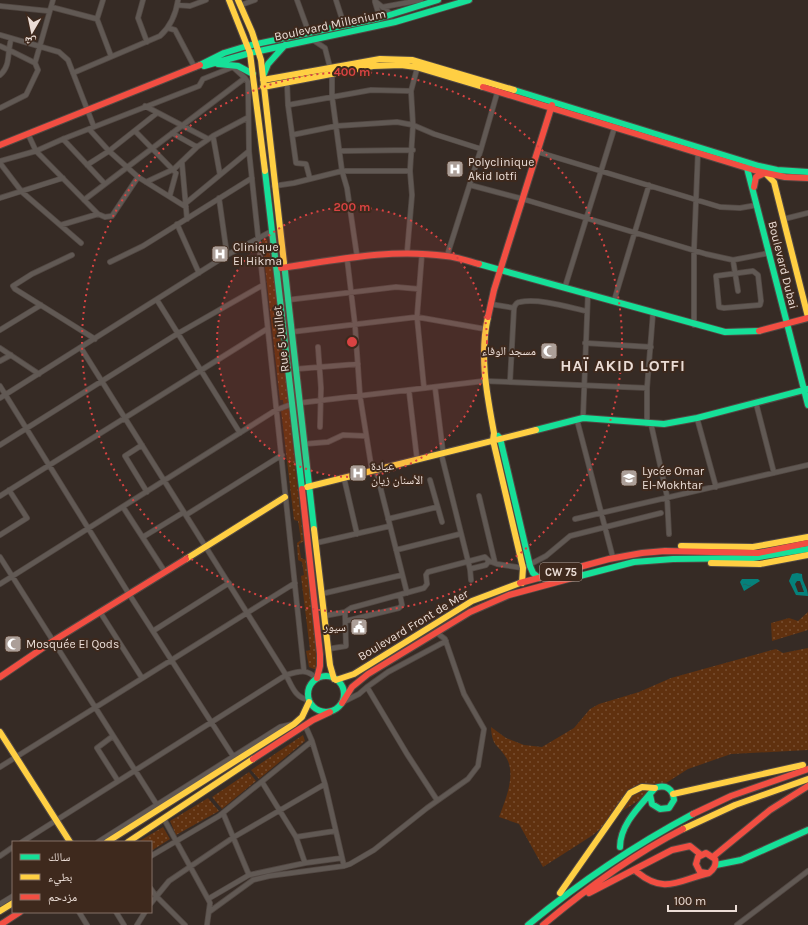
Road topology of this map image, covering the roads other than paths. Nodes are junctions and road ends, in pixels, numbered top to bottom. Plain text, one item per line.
1 (53, 0) edge
2 (103, 0) edge
3 (143, 0) edge
4 (178, 0) edge
5 (206, 0) edge
6 (229, 0) edge
7 (255, 0) edge
8 (297, 0) edge
9 (336, 0) edge
10 (438, 0) edge
11 (468, 0) edge
12 (374, 1) edge
13 (426, 1) edge
14 (240, 3) edge
15 (0, 6) edge
16 (177, 6) junction
17 (383, 7) junction
18 (50, 9) junction
19 (392, 15) junction
20 (380, 18) junction
21 (98, 19) junction
22 (344, 25) junction
23 (168, 28) junction
24 (309, 33) junction
25 (0, 35) edge
26 (11, 38) junction
27 (313, 40) junction
28 (147, 42) junction
29 (256, 44) junction
30 (0, 46) edge
31 (40, 46) junction
32 (247, 46) junction
33 (285, 46) junction
34 (9, 50) junction
35 (258, 51) junction
36 (250, 53) junction
37 (111, 56) junction
38 (35, 63) junction
39 (212, 64) junction
40 (418, 65) junction
41 (195, 68) junction
42 (330, 68) junction
43 (73, 73) junction
44 (0, 75) edge
45 (332, 75) junction
46 (263, 78) junction
47 (250, 79) junction
48 (287, 83) junction
49 (263, 87) junction
50 (498, 88) junction
51 (411, 91) junction
52 (332, 96) junction
53 (288, 105) junction
54 (552, 105) junction
55 (145, 106) junction
56 (0, 108) edge
57 (87, 110) junction
58 (157, 113) junction
59 (247, 118) junction
60 (615, 124) junction
61 (182, 125) junction
62 (413, 125) junction
63 (336, 126) junction
64 (92, 128) junction
65 (135, 131) junction
66 (172, 133) junction
67 (28, 134) junction
68 (292, 135) junction
69 (211, 138) junction
70 (63, 139) junction
71 (0, 145) edge
72 (153, 147) junction
73 (197, 147) junction
74 (481, 149) junction
75 (413, 150) junction
76 (698, 150) junction
77 (36, 151) junction
78 (108, 151) junction
79 (249, 151) junction
80 (340, 151) junction
81 (538, 152) junction
82 (0, 162) edge
83 (182, 163) junction
84 (87, 165) junction
85 (759, 166) junction
86 (127, 167) junction
87 (747, 168) junction
88 (174, 169) junction
89 (601, 170) junction
90 (342, 171) junction
91 (410, 171) junction
92 (808, 172) edge
93 (765, 173) junction
94 (220, 175) junction
95 (775, 176) junction
96 (138, 177) junction
97 (63, 178) junction
98 (252, 178) junction
99 (808, 178) edge
100 (310, 179) junction
101 (146, 182) junction
102 (105, 184) junction
103 (649, 184) junction
104 (470, 185) junction
105 (274, 186) junction
106 (22, 192) junction
107 (170, 195) junction
108 (755, 197) junction
109 (0, 198) edge
110 (219, 198) junction
111 (523, 199) junction
112 (696, 199) junction
113 (84, 200) junction
114 (186, 205) junction
115 (757, 205) junction
116 (808, 213) edge
117 (98, 214) junction
118 (586, 217) junction
119 (187, 219) junction
120 (784, 219) junction
121 (177, 224) junction
122 (60, 225) junction
123 (272, 231) junction
124 (635, 232) junction
125 (258, 238) junction
126 (81, 243) dead end
127 (694, 250) junction
128 (407, 253) junction
129 (422, 253) junction
130 (769, 253) junction
131 (72, 255) dead end
132 (227, 255) junction
133 (357, 256) junction
134 (447, 256) junction
135 (347, 258) junction
136 (733, 260) junction
137 (110, 262) dead end
138 (284, 267) junction
139 (501, 268) junction
140 (277, 270) junction
141 (199, 273) junction
142 (735, 273) junction
143 (263, 285) junction
144 (565, 287) junction
145 (419, 289) junction
146 (738, 291) dead end
147 (351, 292) junction
148 (588, 294) junction
149 (157, 300) junction
150 (288, 300) junction
151 (614, 301) junction
152 (490, 304) junction
153 (41, 305) junction
154 (514, 308) junction
155 (586, 310) junction
156 (653, 313) junction
157 (417, 316) junction
158 (808, 317) edge
159 (787, 324) junction
160 (355, 325) junction
161 (694, 325) junction
162 (485, 328) junction
163 (267, 329) junction
164 (0, 330) edge
165 (291, 332) junction
166 (177, 334) junction
167 (95, 339) junction
168 (585, 343) junction
169 (318, 347) dead end
170 (651, 347) junction
171 (0, 348) edge
172 (81, 348) junction
173 (11, 355) junction
174 (0, 361) edge
175 (358, 364) junction
176 (319, 367) junction
177 (201, 369) junction
178 (296, 369) junction
179 (39, 374) junction
180 (102, 381) junction
181 (484, 382) junction
182 (510, 382) junction
183 (583, 385) junction
184 (0, 386) edge
185 (435, 387) junction
186 (424, 388) junction
187 (647, 388) junction
188 (806, 389) edge
189 (409, 391) junction
190 (5, 395) junction
191 (360, 396) junction
192 (0, 398) edge
193 (319, 401) junction
194 (299, 403) junction
195 (756, 403) junction
196 (292, 404) junction
197 (808, 404) edge
198 (276, 410) junction
199 (125, 418) junction
200 (697, 418) junction
201 (580, 419) junction
202 (649, 424) junction
203 (320, 427) dead end
204 (26, 429) junction
205 (240, 433) junction
206 (366, 436) junction
207 (494, 437) junction
208 (500, 438) junction
209 (304, 444) junction
210 (0, 445) edge
211 (142, 445) junction
212 (442, 453) junction
213 (282, 455) junction
214 (417, 459) junction
215 (808, 465) edge
216 (49, 466) junction
217 (374, 470) junction
218 (774, 473) junction
219 (344, 478) junction
220 (430, 480) dead end
221 (164, 481) junction
222 (309, 486) junction
223 (716, 487) junction
224 (302, 488) junction
225 (10, 490) junction
226 (146, 492) junction
227 (0, 496) edge
228 (479, 496) dead end
229 (667, 496) junction
230 (285, 497) junction
231 (123, 507) junction
232 (437, 507) junction
233 (601, 512) junction
234 (185, 513) junction
235 (661, 513) dead end
236 (388, 519) junction
237 (575, 519) dead end
238 (442, 522) dead end
239 (390, 526) junction
240 (605, 527) junction
241 (89, 528) junction
242 (357, 534) junction
243 (460, 534) junction
244 (669, 534) dead end
245 (0, 535) edge
246 (143, 537) junction
247 (808, 537) edge
248 (808, 543) edge
249 (316, 544) junction
250 (206, 546) junction
251 (808, 549) edge
252 (396, 550) junction
253 (642, 553) junction
254 (808, 555) edge
255 (0, 556) edge
256 (613, 558) junction
257 (673, 559) junction
258 (489, 561) junction
259 (467, 562) junction
260 (495, 563) junction
261 (530, 566) junction
262 (523, 568) junction
263 (470, 569) junction
264 (164, 572) junction
265 (402, 575) junction
266 (13, 576) junction
267 (539, 578) junction
268 (471, 580) dead end
269 (522, 582) junction
270 (229, 583) junction
271 (295, 583) junction
272 (0, 584) edge
273 (407, 593) junction
274 (129, 594) junction
275 (321, 594) junction
276 (400, 595) junction
277 (100, 612) junction
278 (247, 612) junction
279 (346, 612) junction
280 (324, 616) junction
281 (346, 621) junction
282 (153, 631) junction
283 (437, 633) junction
284 (53, 641) junction
285 (446, 641) junction
286 (328, 649) junction
287 (171, 659) junction
288 (304, 671) junction
289 (286, 675) junction
290 (0, 677) edge
291 (142, 678) junction
292 (317, 679) junction
293 (335, 679) junction
294 (367, 687) junction
295 (309, 701) junction
296 (342, 703) junction
297 (95, 706) junction
298 (330, 712) junction
299 (211, 721) junction
300 (294, 724) junction
301 (305, 726) junction
302 (0, 732) edge
303 (113, 736) junction
304 (312, 740) junction
305 (233, 756) junction
306 (16, 757) junction
307 (808, 764) edge
308 (0, 767) edge
309 (808, 769) edge
310 (134, 771) junction
311 (808, 779) edge
312 (118, 781) junction
313 (262, 782) junction
314 (325, 784) junction
315 (808, 786) edge
316 (655, 788) junction
317 (673, 794) junction
318 (650, 796) junction
319 (437, 800) junction
320 (157, 805) junction
321 (657, 808) junction
322 (638, 810) junction
323 (280, 811) junction
324 (223, 813) junction
325 (164, 819) junction
326 (57, 820) junction
327 (808, 830) edge
328 (335, 831) junction
329 (234, 837) junction
330 (296, 837) junction
331 (24, 841) edge
332 (69, 841) edge
333 (100, 841) edge
334 (109, 841) edge
335 (130, 841) edge
336 (177, 842) junction
337 (620, 847) dead end
338 (12, 848) edge
339 (700, 854) junction
340 (152, 855) edge
341 (0, 856) edge
342 (714, 856) junction
343 (342, 858) junction
344 (305, 864) junction
345 (696, 864) junction
346 (716, 865) junction
347 (344, 866) junction
348 (190, 867) junction
349 (808, 871) edge
350 (637, 872) dead end
351 (706, 873) junction
352 (249, 875) junction
353 (681, 882) junction
354 (152, 890) edge
355 (156, 896) junction
356 (12, 897) edge
357 (208, 899) junction
358 (152, 902) edge
359 (0, 904) edge
360 (12, 904) edge
361 (550, 906) junction
362 (565, 906) junction
363 (0, 911) edge
364 (209, 912) junction
365 (18, 913) edge
366 (80, 913) edge
367 (117, 913) edge
368 (144, 913) edge
369 (178, 920) junction
370 (0, 925) edge
371 (87, 925) edge
372 (124, 925) edge
373 (137, 925) edge
374 (175, 925) edge
375 (185, 925) edge
376 (208, 925) edge
377 (528, 925) edge
378 (543, 925) edge
379 (737, 925) edge

1 - 18 street
2 - 21 street
3 - 28 street
4 - 16 street
5 - 16 street
6 - 32 main road, Rue 5 Juillet
7 - 14 street
8 - 24 street
9 - 22 street
10 - 13 main road, Boulevard Millenium
11 - 27 main road, Boulevard Millenium
12 - 17 street
12 - 20 street
13 - 17 street
13 - 19 main road, Boulevard Millenium
14 - 29 main road, Rue 5 Juillet
15 - 18 street
16 - 23 street
17 - 19 street
18 - 21 street
18 - 31 street
19 - 20 main road, Boulevard Millenium
20 - 22 main road, Boulevard Millenium
21 - 37 street
22 - 24 main road, Boulevard Millenium
23 - 28 street
23 - 41 street
24 - 29 main road, Boulevard Millenium
25 - 26 street
26 - 31 street
26 - 34 street
27 - 33 main road, Boulevard Millenium
27 - 42 street
28 - 37 street
29 - 32 main road, Boulevard Millenium
29 - 35 main road, Rue 5 Juillet
30 - 34 street
31 - 38 street
31 - 43 street
32 - 36 main road, Rue 5 Juillet
32 - 41 main road, Boulevard Millenium
33 - 35 main road, Boulevard Millenium
33 - 46 main road
34 - 38 street
34 - 44 street
35 - 36 main road, Boulevard Millenium
35 - 46 main road, Rue 5 Juillet
36 - 39 main road, Boulevard Millenium
36 - 47 main road, Rue 5 Juillet
37 - 43 street
38 - 56 street
39 - 41 main road, Boulevard Millenium
39 - 47 main road
40 - 42 main road
40 - 45 main road
40 - 50 main road
40 - 51 street
41 - 57 main road, Boulevard Millenium
42 - 45 street
42 - 46 main road
43 - 57 street
45 - 48 main road
45 - 52 street
46 - 49 main road, Rue 5 Juillet
47 - 55 street
47 - 59 street
47 - 61 street
47 - 123 main road, Rue 5 Juillet
48 - 49 main road
48 - 53 street
49 - 105 main road, Rue 5 Juillet
50 - 54 main road
50 - 74 street
51 - 52 street
51 - 62 street
52 - 53 street
52 - 63 street
53 - 68 street
54 - 60 main road
54 - 81 main road
55 - 58 street
55 - 64 street
57 - 64 street
57 - 67 main road, Boulevard Millenium
58 - 61 street
58 - 65 street
59 - 69 street
59 - 79 street
60 - 76 main road
60 - 89 street
61 - 66 street
61 - 69 street
62 - 63 street
62 - 74 street
62 - 75 street
63 - 68 street
63 - 80 street
64 - 70 street
64 - 78 street
65 - 72 street
65 - 78 street
66 - 72 street
66 - 73 street
67 - 71 main road, Boulevard Millenium
67 - 77 street
68 - 100 street
69 - 73 street
69 - 94 street
70 - 77 street
70 - 84 street
72 - 86 street
72 - 88 street
73 - 83 street
74 - 104 street
75 - 80 street
75 - 91 street
76 - 85 main road
76 - 87 main road
76 - 112 street
77 - 82 street
77 - 97 street
78 - 84 street
78 - 86 street
79 - 94 street
79 - 98 street
80 - 90 street
81 - 89 street
81 - 111 main road
82 - 106 street
83 - 88 street
83 - 114 street
84 - 102 street
85 - 93 main road
85 - 95 main road
86 - 96 street
86 - 102 street
87 - 93 main road
87 - 108 main road, Boulevard Dubai
88 - 101 street
88 - 107 street
89 - 103 street
89 - 118 street
90 - 91 street
90 - 100 street
90 - 133 street
91 - 128 street
92 - 95 main road
93 - 95 main road
93 - 108 main road
94 - 114 street
95 - 99 main road
95 - 120 main road
96 - 101 street
96 - 117 street
97 - 106 street
97 - 113 street
98 - 110 street
98 - 125 street
100 - 105 street
101 - 107 street
102 - 113 street
103 - 112 street
103 - 124 street
104 - 111 street
104 - 134 street
105 - 138 main road, Rue 5 Juillet
106 - 109 street
106 - 122 street
107 - 114 street
108 - 115 main road, Boulevard Dubai
110 - 119 street
110 - 132 street
111 - 118 street
111 - 139 main road
112 - 115 street
112 - 127 street
113 - 117 street
114 - 119 street
115 - 130 main road, Boulevard Dubai
116 - 120 street
117 - 122 street
118 - 124 street
118 - 144 street
119 - 121 street
120 - 158 main road
121 - 137 street
121 - 141 street
122 - 126 street
123 - 125 street
123 - 140 main road, Rue 5 Juillet
124 - 127 street
124 - 151 street
125 - 132 street
125 - 143 street
127 - 136 street
127 - 161 street
128 - 129 main road
128 - 133 main road
129 - 134 main road
129 - 145 street
130 - 136 street
130 - 159 main road, Boulevard Dubai
131 - 153 street
132 - 141 street
133 - 135 main road
134 - 139 main road
135 - 138 main road
135 - 147 street
136 - 142 street
138 - 140 main road
138 - 150 main road, Rue 5 Juillet
139 - 144 main road
139 - 152 main road
140 - 196 main road, Rue 5 Juillet
141 - 149 street
142 - 142 street
142 - 146 street
143 - 163 street
143 - 166 street
144 - 148 main road
145 - 147 street
145 - 157 street
147 - 150 street
147 - 160 street
148 - 151 main road
148 - 155 street
149 - 166 street
149 - 167 street
150 - 165 main road, Rue 5 Juillet
151 - 156 main road
152 - 154 street
152 - 162 main road
153 - 164 street
153 - 167 street
154 - 155 street
154 - 182 street
155 - 168 street
156 - 161 main road
156 - 170 street
157 - 160 street
157 - 162 street
157 - 186 street
158 - 159 main road
159 - 161 main road
159 - 188 main road, Boulevard Dubai
160 - 165 street
160 - 175 street
162 - 181 main road
163 - 177 street
163 - 198 street
165 - 178 main road, Rue 5 Juillet
166 - 177 street
166 - 180 street
167 - 172 street
168 - 170 street
168 - 183 street
169 - 176 street
170 - 187 street
171 - 173 street
172 - 179 street
172 - 180 street
173 - 174 street
173 - 179 street
175 - 176 street
175 - 191 street
176 - 178 street
176 - 193 street
177 - 199 street
177 - 205 street
178 - 194 main road, Rue 5 Juillet
179 - 190 street
180 - 199 street
180 - 204 street
181 - 182 street
181 - 185 street
181 - 207 main road
182 - 183 street
183 - 187 street
183 - 201 street
184 - 190 street
185 - 186 street
185 - 212 street
186 - 189 street
187 - 202 street
188 - 195 main road
188 - 197 main road, Boulevard Dubai
189 - 191 street
189 - 214 street
190 - 192 street
190 - 204 street
191 - 193 street
191 - 206 street
193 - 194 street
193 - 203 street
194 - 209 main road, Rue 5 Juillet
195 - 200 main road
195 - 218 street
196 - 198 street
196 - 224 main road, Rue 5 Juillet
198 - 205 street
198 - 213 street
199 - 211 street
199 - 216 street
200 - 202 main road
200 - 223 street
201 - 202 main road
201 - 208 main road
201 - 233 street
202 - 229 street
204 - 210 street
204 - 216 street
205 - 221 street
206 - 209 street
206 - 217 street
207 - 208 main road
207 - 212 main road
207 - 262 main road
208 - 261 main road
209 - 222 main road, Rue 5 Juillet
211 - 221 street
211 - 226 street
212 - 214 main road
212 - 243 street
213 - 230 street
213 - 234 street
214 - 217 main road
215 - 218 street
216 - 225 street
216 - 241 street
217 - 219 main road
217 - 236 street
218 - 223 street
219 - 222 main road
219 - 242 street
220 - 232 street
221 - 226 street
221 - 234 street
222 - 224 main road
222 - 249 main road, Rue 5 Juillet
223 - 229 street
224 - 292 main road, Rue 5 Juillet
225 - 227 street
225 - 245 street
226 - 231 street
228 - 260 street
229 - 233 street
229 - 244 street
230 - 250 main road
230 - 271 street
231 - 241 street
231 - 246 street
232 - 236 street
232 - 238 street
233 - 237 street
233 - 240 street
234 - 246 street
234 - 250 street
235 - 240 street
236 - 239 street
239 - 242 street
239 - 252 street
240 - 256 street
240 - 261 street
241 - 266 street
241 - 274 street
242 - 249 street
243 - 252 street
243 - 259 street
246 - 264 street
247 - 253 main road
248 - 253 main road, Boulevard Front de Mer / CW 75
249 - 275 main road, Rue 5 Juillet
250 - 264 main road
250 - 270 street
251 - 257 main road, CW 75
252 - 265 street
253 - 256 main road, Boulevard Front de Mer / CW 75
254 - 257 main road
255 - 266 street
256 - 267 main road, Boulevard Front de Mer / CW 75
257 - 283 main road, CW 75
258 - 259 street
258 - 260 street
258 - 263 street
259 - 263 street
259 - 273 street
260 - 262 street
261 - 262 street
261 - 267 main road
262 - 269 main road
263 - 268 street
264 - 274 main road
265 - 273 street
265 - 275 street
266 - 272 street
266 - 284 street
267 - 269 main road, Boulevard Front de Mer / CW 75
269 - 293 main road, Boulevard Front de Mer / CW 75
270 - 278 street
270 - 282 street
271 - 278 street
271 - 288 street
273 - 276 street
274 - 277 main road
274 - 282 street
275 - 280 main road, Rue 5 Juillet
276 - 279 street
276 - 281 street
277 - 284 main road
277 - 291 street
278 - 287 street
278 - 289 street
279 - 280 street
279 - 281 street
280 - 286 main road, Rue 5 Juillet
281 - 286 street
282 - 287 street
283 - 285 street
283 - 296 main road, CW 75
284 - 290 main road
284 - 297 street
285 - 294 street
285 - 319 street
286 - 293 main road, Rue 5 Juillet
287 - 291 street
287 - 299 street
288 - 289 street
288 - 292 street
289 - 295 street
289 - 299 street
291 - 297 street
292 - 293 main road
292 - 295 main road
293 - 296 main road
294 - 296 street
294 - 319 street
295 - 298 main road
295 - 300 main road
296 - 298 main road
297 - 303 street
297 - 306 street
298 - 301 main road
299 - 305 street
299 - 310 street
300 - 305 street
300 - 334 main road
301 - 304 street
301 - 325 main road
302 - 306 main road
303 - 310 street
303 - 312 street
304 - 313 street
304 - 314 street
305 - 320 street
306 - 308 street
306 - 326 main road
307 - 317 main road
309 - 361 main road
310 - 312 street
310 - 320 street
311 - 362 main road
312 - 326 street
313 - 323 street
313 - 324 street
314 - 323 street
314 - 328 street
315 - 342 main road
316 - 317 main road
316 - 318 main road
316 - 361 main road
317 - 321 main road
318 - 321 main road
318 - 322 main road
319 - 347 street
320 - 333 street
321 - 322 main road
322 - 337 main road
323 - 329 street
323 - 330 street
324 - 329 street
324 - 336 street
325 - 335 main road
325 - 336 street
326 - 331 street
326 - 332 main road
327 - 346 main road
328 - 330 street
328 - 343 street
329 - 348 street
329 - 352 street
330 - 344 street
336 - 340 street
336 - 348 street
338 - 341 street
339 - 342 main road
339 - 345 main road
339 - 362 main road
342 - 346 main road
343 - 344 street
343 - 347 street
344 - 352 street
345 - 351 main road
345 - 353 main road
346 - 351 main road
347 - 364 street
348 - 355 street
348 - 357 street
349 - 379 street
350 - 353 main road
351 - 353 main road
352 - 357 street
354 - 355 street
355 - 358 street
355 - 369 street
356 - 359 street
357 - 364 street
360 - 363 main road
361 - 377 main road
362 - 378 main road
364 - 376 street
365 - 370 main road
366 - 371 street
367 - 372 street
368 - 373 street
369 - 374 street
369 - 375 street

